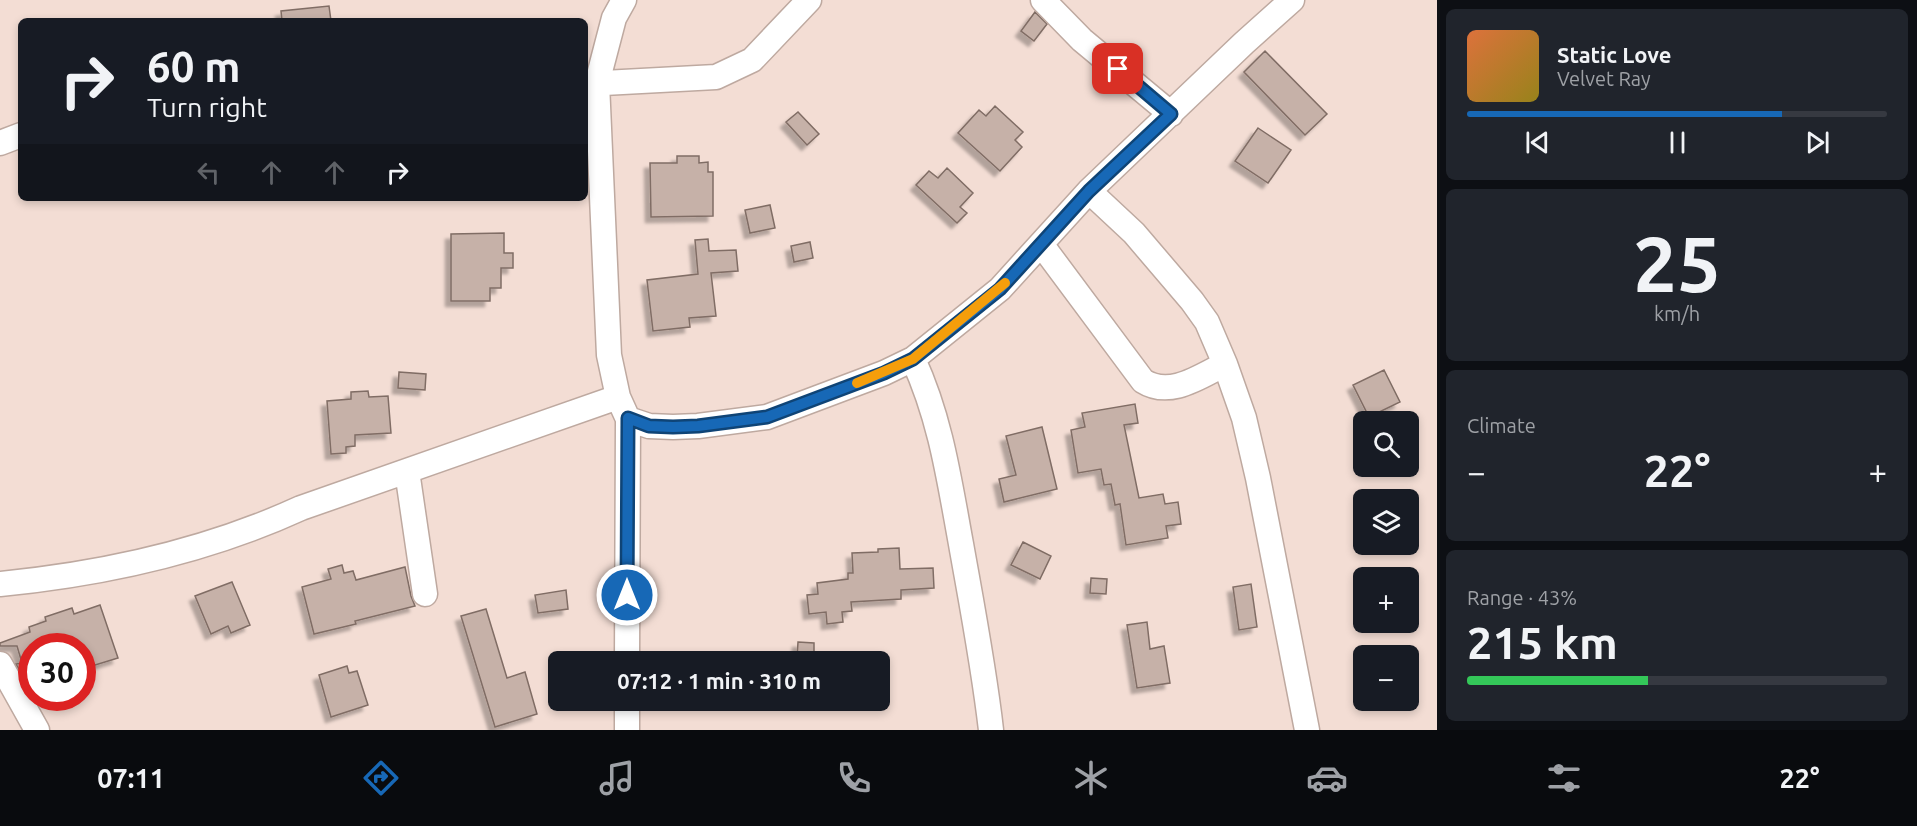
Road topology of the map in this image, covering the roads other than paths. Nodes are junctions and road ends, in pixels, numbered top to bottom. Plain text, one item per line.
1 (624, 0) edge
2 (809, 0) edge
3 (1043, 0) edge
4 (1292, 0) edge
5 (591, 83) edge
6 (1171, 114) junction
7 (18, 136) edge
8 (0, 143) edge
9 (1089, 191) junction
10 (1041, 244) junction
11 (913, 359) junction
12 (1225, 364) junction
13 (618, 397) junction
14 (628, 418) junction
15 (407, 471) junction
16 (0, 584) edge
17 (425, 594) dead end
18 (627, 651) edge
19 (0, 664) edge
20 (627, 711) edge
21 (37, 730) edge
22 (627, 730) edge
23 (991, 730) edge
24 (1307, 730) edge

1 - 5 street
2 - 5 street
3 - 6 street
4 - 6 street
5 - 13 street
6 - 9 street
7 - 8 street
9 - 10 street
9 - 12 street
10 - 11 street
10 - 12 street
11 - 14 street
11 - 23 street
12 - 24 street
13 - 14 street
13 - 15 street
14 - 18 street
15 - 16 street
15 - 17 street
19 - 21 street
20 - 22 street

